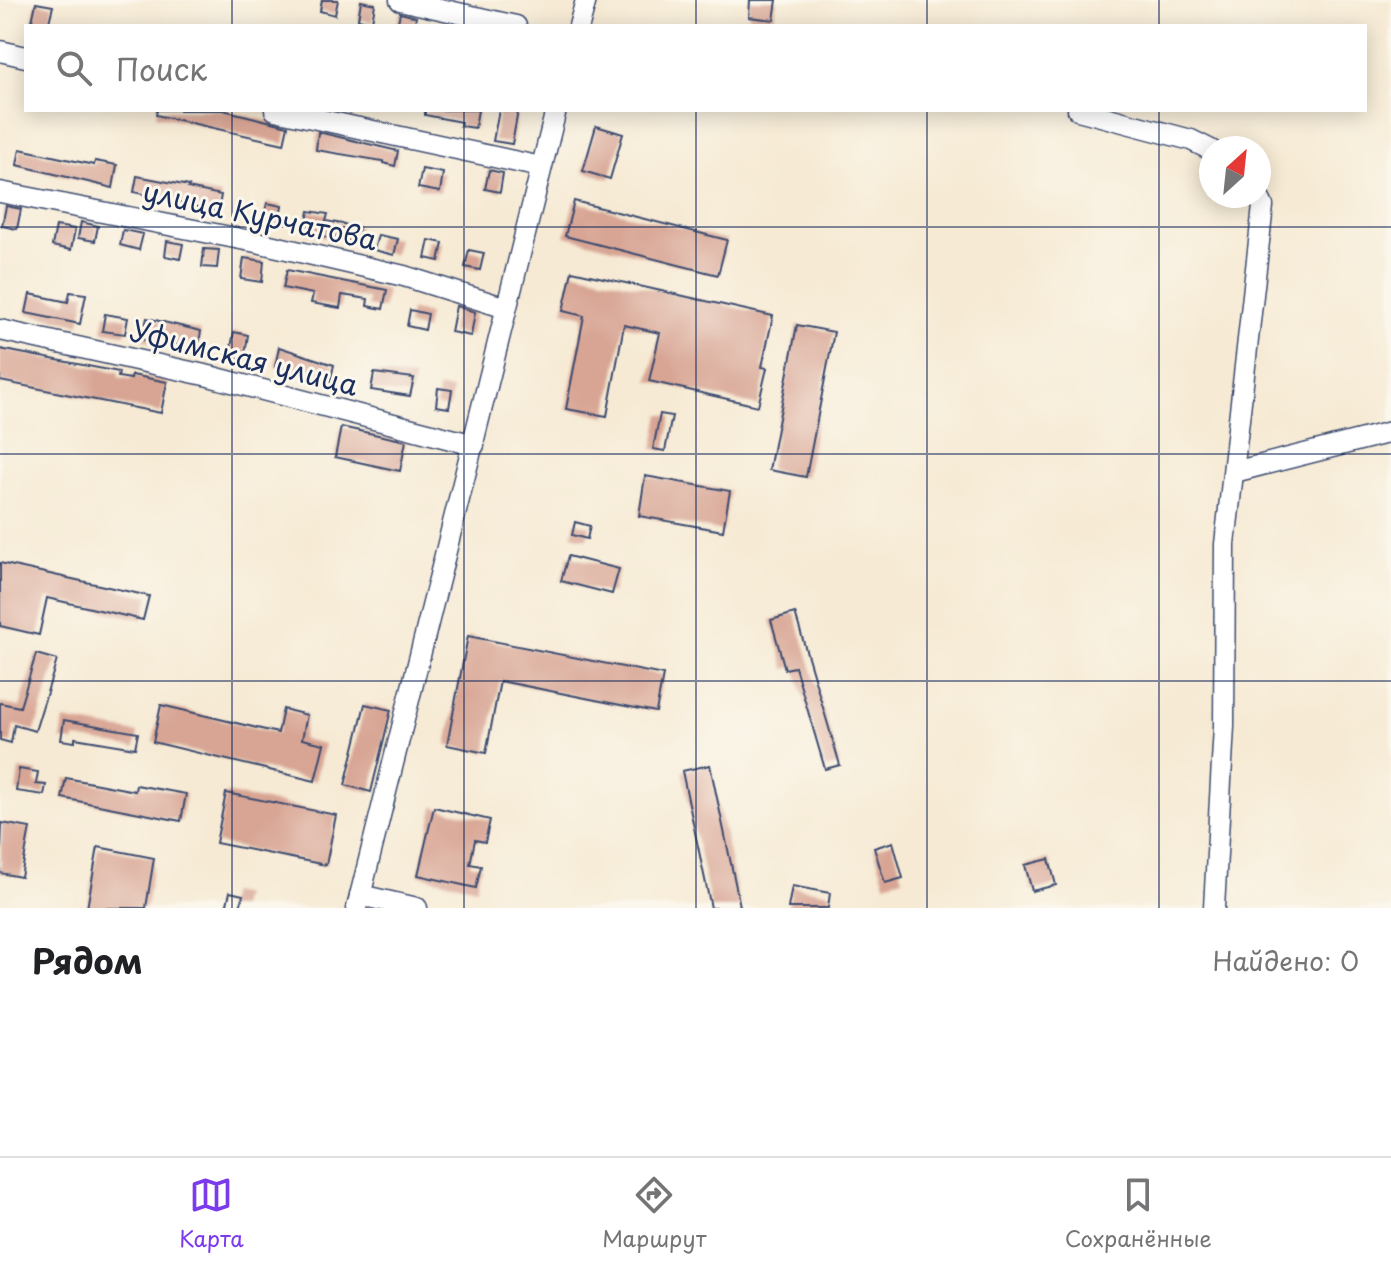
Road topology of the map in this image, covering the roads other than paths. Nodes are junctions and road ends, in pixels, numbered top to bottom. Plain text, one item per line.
1 (400, 0) edge
2 (586, 0) edge
3 (507, 24) edge
4 (580, 24) edge
5 (0, 51) edge
6 (24, 57) edge
7 (284, 112) edge
8 (555, 112) edge
9 (1086, 112) edge
10 (1199, 144) edge
11 (541, 167) junction
12 (0, 192) edge
13 (1263, 208) edge
14 (506, 308) junction
15 (0, 330) edge
16 (1391, 432) edge
17 (474, 445) junction
18 (1234, 472) junction
19 (358, 902) edge
20 (417, 908) edge
21 (1214, 908) edge

1 - 3 street
2 - 4 street
5 - 6 street
7 - 11 street
8 - 11 street
9 - 10 street
11 - 14 street
12 - 14 street, улица Курчатова
13 - 18 street
14 - 17 street
15 - 17 street, Уфимская улица
16 - 18 street
17 - 19 street
18 - 21 street
19 - 20 street

